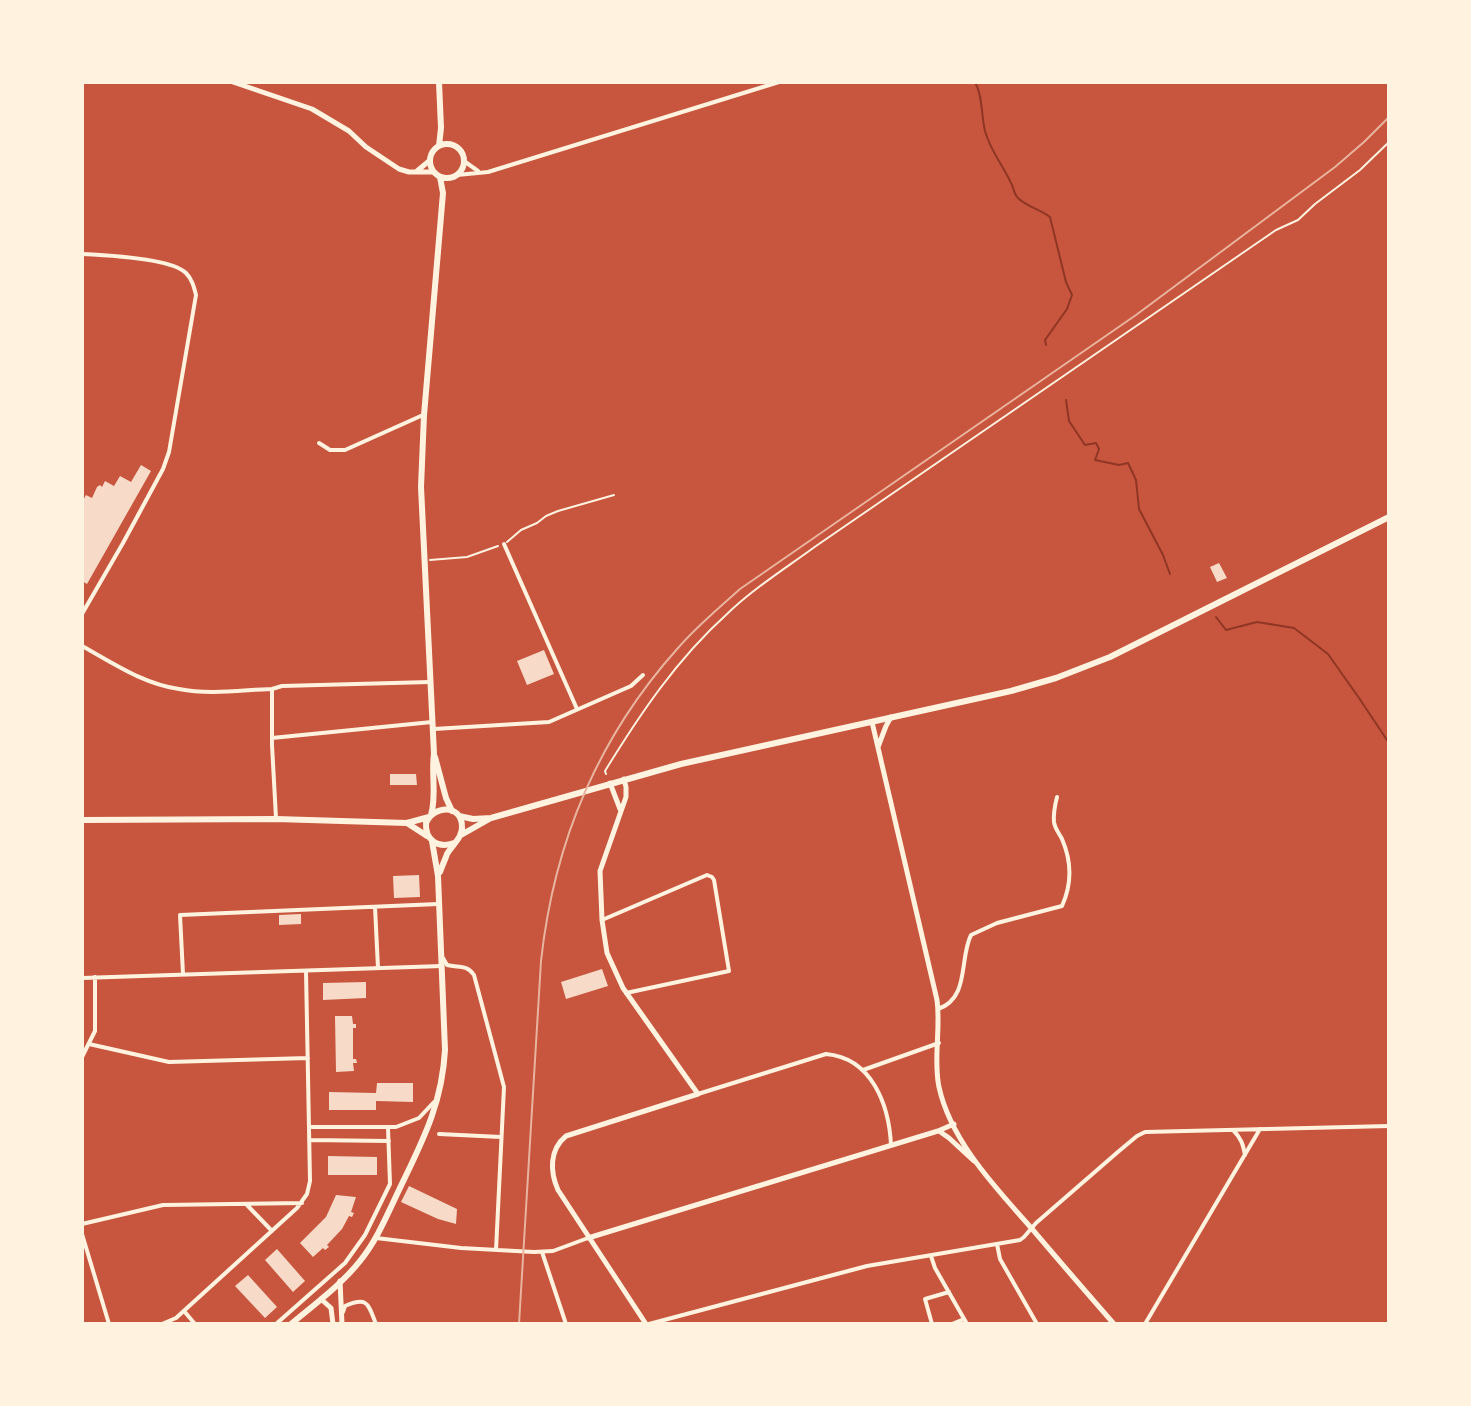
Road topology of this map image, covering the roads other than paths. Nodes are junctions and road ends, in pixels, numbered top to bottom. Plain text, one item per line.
1 (233, 82) edge
2 (439, 82) edge
3 (779, 82) edge
4 (441, 128) junction
5 (451, 144) junction
6 (439, 146) junction
7 (429, 161) junction
8 (464, 161) junction
9 (416, 171) junction
10 (433, 172) junction
11 (480, 172) junction
12 (440, 177) junction
13 (455, 177) junction
14 (443, 193) junction
15 (82, 254) edge
16 (424, 415) junction
17 (319, 443) dead end
18 (1389, 517) edge
19 (504, 544) road end
20 (82, 614) edge
21 (82, 646) edge
22 (643, 675) dead end
23 (430, 682) junction
24 (272, 689) junction
25 (577, 709) junction
26 (891, 717) junction
27 (872, 722) junction
28 (432, 726) junction
29 (272, 738) junction
30 (878, 748) junction
31 (434, 754) junction
32 (624, 779) junction
33 (610, 783) junction
34 (1057, 797) dead end
35 (620, 810) junction
36 (456, 814) junction
37 (430, 816) junction
38 (491, 818) junction
39 (276, 819) junction
40 (82, 820) edge
41 (407, 823) junction
42 (461, 835) junction
43 (430, 839) junction
44 (454, 843) junction
45 (438, 876) junction
46 (439, 904) junction
47 (375, 907) junction
48 (602, 920) junction
49 (442, 955) junction
50 (442, 966) junction
51 (378, 968) junction
52 (306, 971) junction
53 (183, 974) junction
54 (95, 977) junction
55 (82, 978) edge
56 (626, 993) junction
57 (938, 1009) junction
58 (939, 1043) junction
59 (89, 1044) junction
60 (82, 1057) edge
61 (308, 1058) junction
62 (863, 1070) junction
63 (698, 1094) junction
64 (439, 1096) junction
65 (954, 1124) junction
66 (1389, 1126) edge
67 (309, 1127) junction
68 (388, 1128) junction
69 (1260, 1129) junction
70 (1233, 1130) junction
71 (938, 1131) junction
72 (439, 1134) dead end
73 (502, 1137) junction
74 (309, 1140) junction
75 (389, 1141) junction
76 (891, 1145) junction
77 (1245, 1155) junction
78 (977, 1163) junction
79 (302, 1203) junction
80 (247, 1205) junction
81 (82, 1224) edge
82 (1031, 1228) junction
83 (272, 1231) junction
84 (82, 1234) edge
85 (376, 1238) junction
86 (588, 1238) junction
87 (997, 1244) junction
88 (496, 1250) junction
89 (542, 1252) junction
90 (931, 1256) junction
91 (340, 1281) junction
92 (949, 1292) junction
93 (321, 1299) junction
94 (184, 1311) junction
95 (341, 1314) junction
96 (966, 1321) edge
97 (109, 1324) edge
98 (162, 1324) edge
99 (195, 1324) edge
100 (276, 1324) edge
101 (291, 1324) edge
102 (333, 1324) edge
103 (342, 1324) edge
104 (376, 1324) edge
105 (566, 1324) edge
106 (648, 1324) edge
107 (932, 1324) edge
108 (952, 1324) edge
109 (1037, 1324) edge
110 (1114, 1324) edge
111 (1145, 1324) edge

1 - 9 street
2 - 4 main road
3 - 11 street
4 - 5 main road
4 - 6 main road
5 - 6 main road
5 - 8 main road
6 - 7 main road
7 - 9 street
7 - 10 main road
8 - 11 street
8 - 13 main road
9 - 10 street
10 - 12 main road
11 - 13 street
12 - 13 main road
12 - 14 main road
13 - 14 main road
14 - 16 main road
15 - 20 street
16 - 17 street
16 - 23 main road
18 - 26 main road
19 - 25 street
21 - 24 street
22 - 25 street
23 - 24 street
23 - 28 main road
24 - 29 street
25 - 28 street
26 - 27 main road
26 - 30 street
27 - 30 street
27 - 32 main road
28 - 29 street
28 - 31 main road
29 - 39 street
30 - 57 street
31 - 36 main road
31 - 37 main road
32 - 33 main road
32 - 35 street
33 - 35 street
33 - 38 main road
34 - 57 street
35 - 48 street
36 - 37 main road
36 - 38 main road
36 - 42 main road
37 - 41 main road
37 - 43 main road
38 - 42 main road
39 - 40 main road
39 - 41 main road
41 - 43 main road
42 - 44 main road
43 - 44 main road
43 - 45 main road
44 - 45 main road
45 - 46 main road
46 - 47 street
46 - 49 main road
47 - 51 street
47 - 53 street
48 - 56 street
48 - 56 street
49 - 50 main road
49 - 73 street
50 - 51 street
50 - 64 main road
51 - 52 street
52 - 53 street
52 - 61 street
53 - 54 street
54 - 55 street
54 - 59 street
56 - 63 street
57 - 58 street
58 - 62 street
58 - 65 street
59 - 60 street
59 - 61 street
61 - 67 street
62 - 63 street
62 - 76 street
63 - 86 street
64 - 68 street
64 - 85 main road
65 - 71 street
65 - 78 street
66 - 69 street
67 - 68 street
67 - 74 street
68 - 75 street
69 - 70 street
69 - 77 street
70 - 77 street
70 - 82 street
71 - 76 street
71 - 78 street
72 - 73 street
73 - 88 street
74 - 75 street
74 - 79 street
75 - 100 street
76 - 86 street
77 - 111 street
78 - 82 street
79 - 80 street
79 - 83 street
80 - 81 street
80 - 83 street
82 - 87 street
82 - 110 street
83 - 94 street
84 - 97 street
85 - 88 street
85 - 91 main road
86 - 89 street
86 - 106 street
87 - 90 street
87 - 109 street
88 - 89 street
89 - 105 street
90 - 92 street
90 - 106 street
91 - 93 main road
91 - 95 street
92 - 96 street
92 - 107 street
93 - 101 main road
93 - 102 street
94 - 98 street
94 - 99 street
95 - 103 street
95 - 104 street
96 - 108 street

